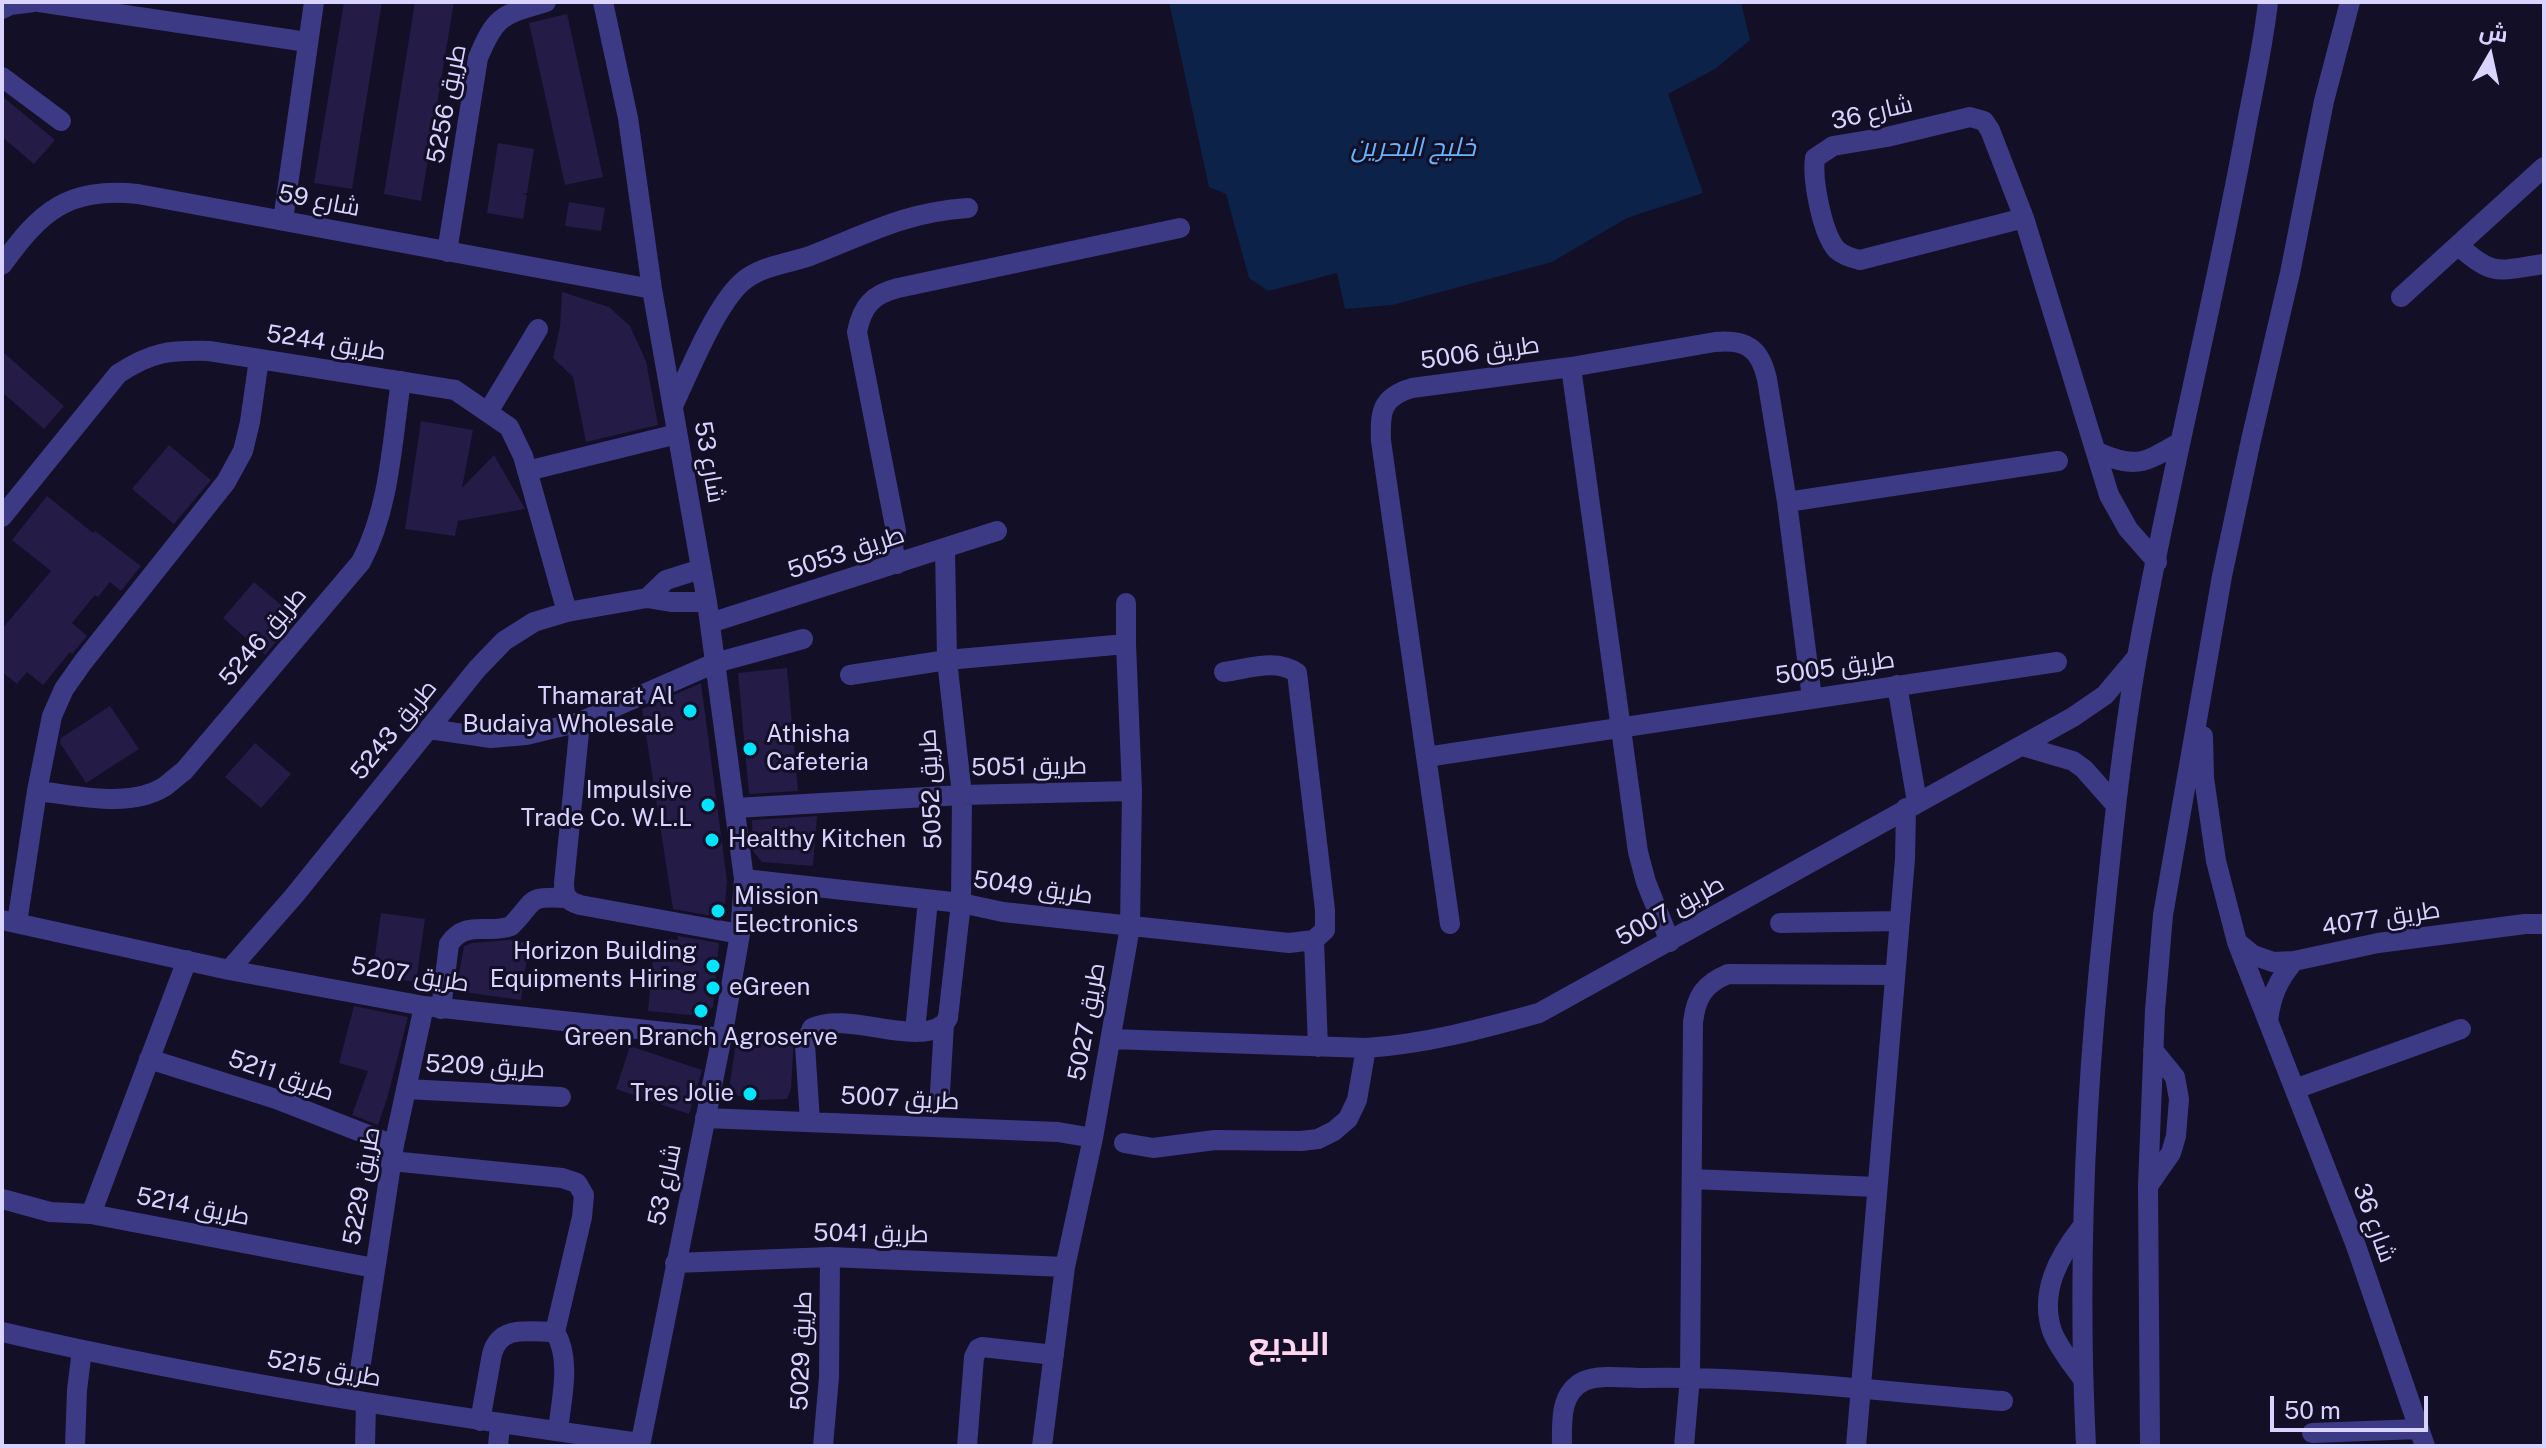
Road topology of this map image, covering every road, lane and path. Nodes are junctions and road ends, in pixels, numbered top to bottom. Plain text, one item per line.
1 (36, 2) edge
2 (314, 2) edge
3 (546, 2) edge
4 (590, 2) edge
5 (603, 2) edge
6 (2268, 2) edge
7 (2335, 2) edge
8 (2350, 2) edge
9 (2, 9) edge
10 (307, 42) junction
11 (2, 77) edge
12 (2324, 101) junction
13 (61, 121) dead end
14 (2544, 167) edge
15 (968, 208) dead end
16 (2024, 218) junction
17 (283, 220) junction
18 (1180, 228) dead end
19 (2459, 246) junction
20 (447, 252) junction
21 (2544, 264) edge
22 (2, 265) edge
23 (652, 289) junction
24 (2401, 297) dead end
25 (538, 329) dead end
26 (259, 359) junction
27 (1571, 367) junction
28 (401, 381) junction
29 (673, 406) junction
30 (488, 412) junction
31 (677, 434) junction
32 (2179, 443) junction
33 (2097, 452) junction
34 (2058, 461) dead end
35 (527, 471) junction
36 (1787, 502) junction
37 (2, 517) edge
38 (997, 531) dead end
39 (945, 548) junction
40 (904, 562) junction
41 (2157, 562) junction
42 (701, 569) junction
43 (647, 598) junction
44 (707, 602) junction
45 (1126, 603) dead end
46 (567, 612) junction
47 (710, 623) junction
48 (803, 639) dead end
49 (1126, 644) junction
50 (2138, 656) junction
51 (947, 660) junction
52 (2057, 662) dead end
53 (715, 663) junction
54 (1224, 672) dead end
55 (850, 675) dead end
56 (1897, 685) junction
57 (2201, 690) junction
58 (1812, 698) junction
59 (580, 722) junction
60 (1621, 727) junction
61 (429, 729) junction
62 (2022, 746) junction
63 (1426, 757) junction
64 (37, 791) junction
65 (1132, 791) junction
66 (962, 795) junction
67 (2115, 804) junction
68 (1912, 805) junction
69 (735, 808) junction
70 (744, 879) junction
71 (566, 898) junction
72 (928, 900) junction
73 (961, 903) junction
74 (1900, 921) junction
75 (10, 922) edge
76 (1780, 923) dead end
77 (1450, 924) dead end
78 (2544, 924) edge
79 (1130, 927) junction
80 (740, 934) junction
81 (1314, 940) junction
82 (1670, 942) junction
83 (2237, 942) junction
84 (187, 960) junction
85 (2294, 961) junction
86 (229, 970) junction
87 (1895, 975) junction
88 (432, 1007) junction
89 (2268, 1021) junction
90 (944, 1024) junction
91 (2461, 1029) dead end
92 (915, 1031) junction
93 (721, 1038) junction
94 (1111, 1039) junction
95 (1318, 1047) junction
96 (1366, 1048) junction
97 (149, 1059) junction
98 (406, 1089) junction
99 (2295, 1089) junction
100 (940, 1092) dead end
101 (561, 1097) dead end
102 (705, 1118) junction
103 (810, 1121) junction
104 (1093, 1138) junction
105 (1124, 1143) dead end
106 (393, 1153) junction
107 (1693, 1179) junction
108 (1876, 1187) junction
109 (2, 1199) edge
110 (91, 1214) junction
111 (2082, 1227) junction
112 (830, 1257) junction
113 (675, 1263) junction
114 (1065, 1267) junction
115 (374, 1268) junction
116 (2, 1332) edge
117 (555, 1332) junction
118 (82, 1350) junction
119 (1054, 1355) junction
120 (359, 1376) dead end
121 (1690, 1377) junction
122 (2082, 1378) junction
123 (1860, 1388) junction
124 (2003, 1401) dead end
125 (366, 1403) junction
126 (490, 1422) junction
127 (558, 1431) junction
128 (2312, 1433) dead end
129 (2422, 1437) edge
130 (640, 1444) edge
131 (75, 1446) edge
132 (365, 1446) edge
133 (498, 1446) edge
134 (823, 1446) edge
135 (967, 1446) edge
136 (1042, 1446) edge
137 (1562, 1446) edge
138 (1684, 1446) edge
139 (1856, 1446) edge
140 (2086, 1446) edge
141 (2150, 1446) edge

1 - 9 street
1 - 10 street
2 - 10 street
3 - 20 street, طريق 5256
4 - 5 street
5 - 23 street, شارع 53
6 - 32 street
7 - 12 street
8 - 12 street
10 - 17 street
11 - 13 street
12 - 57 street
14 - 19 street
15 - 29 street
16 - 16 street, شارع 36
16 - 33 street, شارع 36
17 - 20 street, شارع 59
17 - 22 street, شارع 59
18 - 40 street
19 - 21 street
19 - 24 street
20 - 23 street, شارع 59
23 - 29 street, شارع 53
25 - 30 street
26 - 28 street, طريق 5244
26 - 37 street, طريق 5244
26 - 64 street
27 - 36 street, طريق 5006
27 - 60 street
27 - 63 street, طريق 5006
28 - 30 street, طريق 5244
28 - 64 street, طريق 5246
29 - 31 street, شارع 53
30 - 35 street, طريق 5244
31 - 35 street
31 - 42 street, شارع 53
32 - 33 street
32 - 41 street
33 - 41 street, شارع 36
34 - 36 street
35 - 46 street, طريق 5244
36 - 58 street, طريق 5006
38 - 39 street, طريق 5053
39 - 40 street, طريق 5053
39 - 51 street, طريق 5052
40 - 47 street, طريق 5053
41 - 50 street
42 - 43 street, طريق 5243
42 - 44 street, شارع 53
43 - 44 street, طريق 5243
43 - 46 street, طريق 5243
44 - 47 street, شارع 53
45 - 49 street, طريق 5027
46 - 61 street, طريق 5243
47 - 53 street, شارع 53
48 - 53 street
49 - 51 street
49 - 65 street, طريق 5027
50 - 62 street, طريق 5007
50 - 67 street
51 - 55 street
51 - 66 street, طريق 5052
52 - 56 street, طريق 5005
53 - 59 street
53 - 69 street, شارع 53
54 - 81 street
56 - 58 street, طريق 5005
56 - 68 street
57 - 83 street, شارع 36
57 - 141 street
58 - 60 street, طريق 5005
59 - 61 street
59 - 71 street
60 - 63 street, طريق 5005
60 - 82 street
61 - 86 street, طريق 5243
62 - 67 street
62 - 68 street, طريق 5007
63 - 77 street, طريق 5006
64 - 75 street
65 - 66 street, طريق 5051
65 - 79 street, طريق 5027
66 - 69 street, طريق 5051
66 - 73 street, طريق 5052
67 - 111 street
68 - 74 street
68 - 82 street, طريق 5007
69 - 70 street, شارع 53
70 - 72 street, طريق 5049
70 - 80 street, شارع 53
71 - 80 street
71 - 88 street, طريق 5229
72 - 73 street, طريق 5049
72 - 92 street
73 - 79 street, طريق 5049
73 - 90 street, طريق 5052
74 - 76 street
74 - 87 street
75 - 84 street, طريق 5207
78 - 85 street, طريق 4077
79 - 81 street, طريق 5049
79 - 94 street, طريق 5027
80 - 93 street, شارع 53
81 - 95 street
82 - 96 street, طريق 5007
83 - 85 street
83 - 89 street, شارع 36
84 - 86 street, طريق 5207
84 - 97 street
85 - 89 street, طريق 4077
86 - 88 street, طريق 5207
87 - 107 street
87 - 108 street
88 - 93 street, طريق 5207
88 - 98 street, طريق 5229
89 - 99 street, شارع 36
90 - 92 street
90 - 100 street, طريق 5052
91 - 99 street
92 - 103 street
93 - 102 street, شارع 53
94 - 95 street, طريق 5007
94 - 104 street, طريق 5027
95 - 96 street, طريق 5007
96 - 105 street
97 - 106 street, طريق 5211
97 - 110 street
98 - 101 street, طريق 5209
98 - 106 street, طريق 5229
99 - 129 street, شارع 36
102 - 103 street, طريق 5007
102 - 113 street, شارع 53
103 - 104 street, طريق 5007
104 - 114 street, طريق 5027
106 - 115 street, طريق 5229
106 - 117 street, طريق 5211
107 - 108 street
107 - 121 street
108 - 123 street
109 - 110 street, طريق 5214
110 - 115 street, طريق 5214
111 - 122 street
111 - 122 street
112 - 113 street, طريق 5041
112 - 114 street, طريق 5041
112 - 134 street, طريق 5029
113 - 130 street, شارع 53
114 - 119 street, طريق 5027
115 - 120 street, طريق 5229
116 - 118 street, طريق 5215
117 - 126 street
117 - 127 street
118 - 125 street, طريق 5215
118 - 131 street
119 - 135 street
119 - 136 street, طريق 5027
121 - 123 street
121 - 137 street
121 - 138 street
122 - 140 street
123 - 124 street
123 - 139 street
125 - 126 street, طريق 5215
125 - 132 street
126 - 127 street, طريق 5215
126 - 133 street
127 - 130 street, طريق 5215
128 - 129 street

